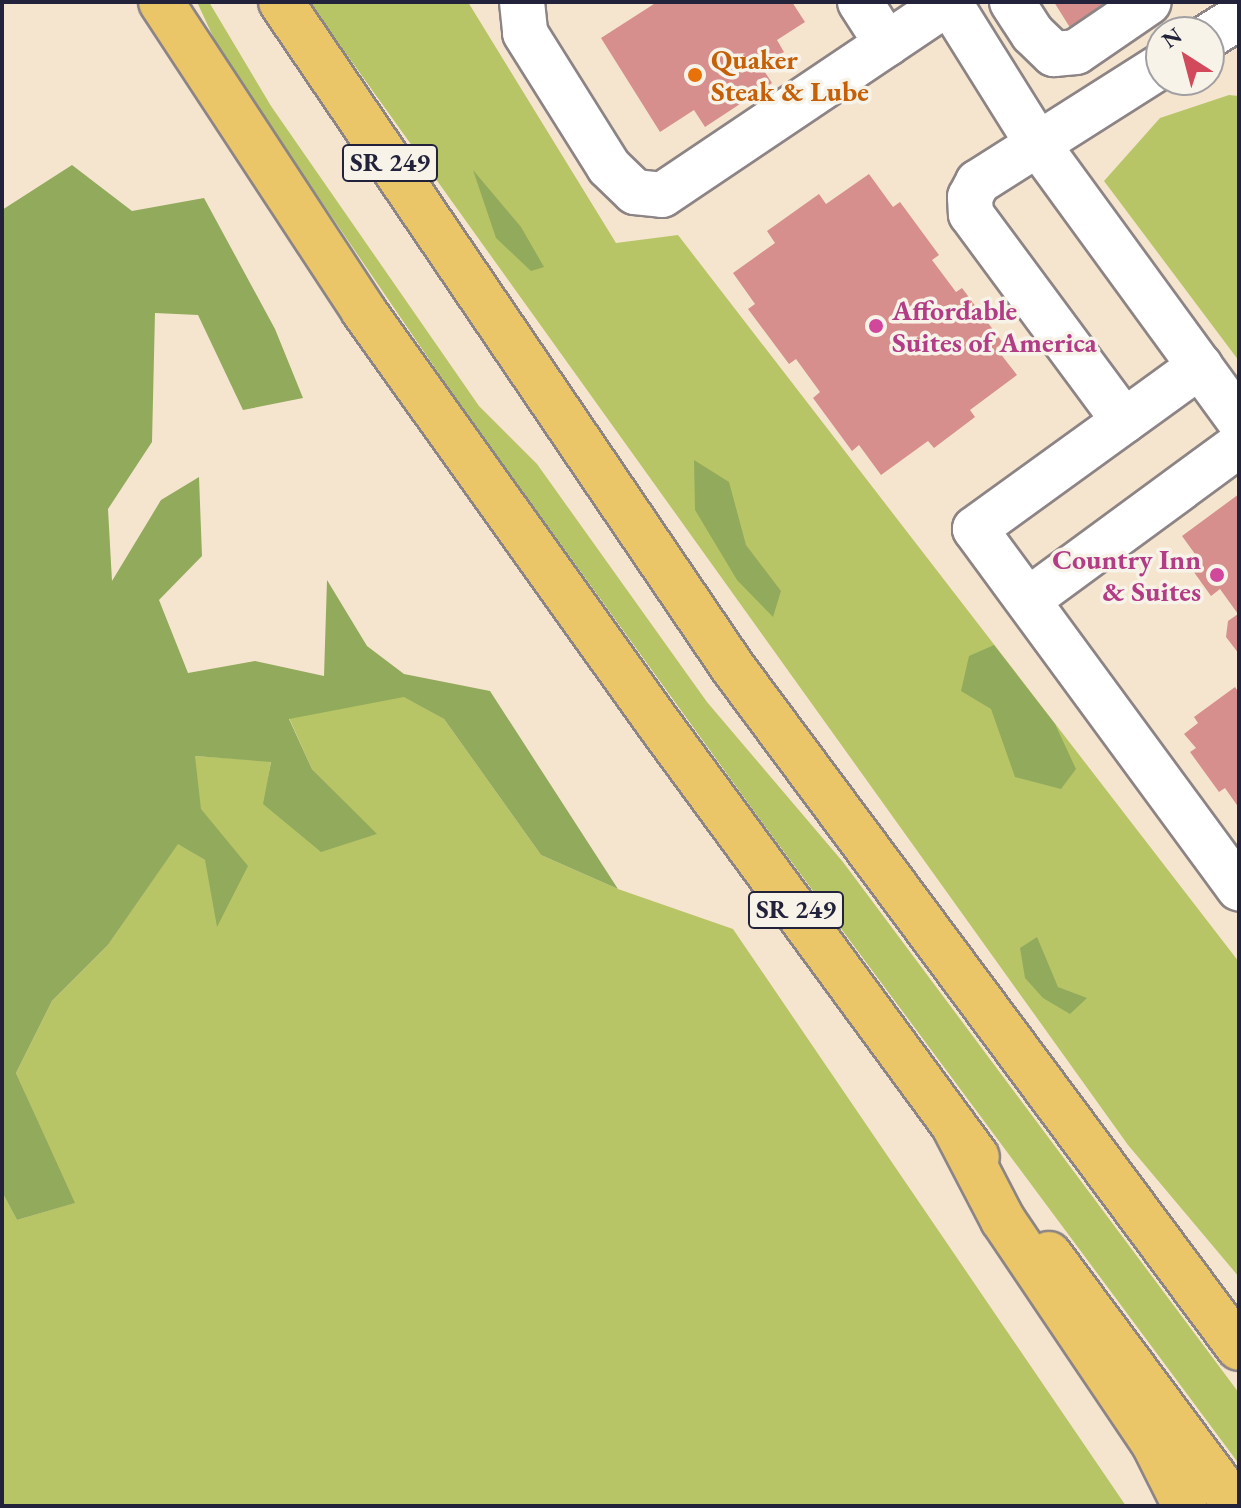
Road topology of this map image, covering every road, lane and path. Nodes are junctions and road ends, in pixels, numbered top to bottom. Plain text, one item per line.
1 (161, 2) edge
2 (281, 2) edge
3 (522, 2) edge
4 (860, 2) edge
5 (949, 2) edge
6 (1012, 2) edge
7 (1149, 2) edge
8 (887, 44) junction
9 (1145, 76) edge
10 (1037, 143) junction
11 (1200, 366) junction
12 (1239, 420) edge
13 (1124, 421) junction
14 (1239, 445) edge
15 (1028, 600) junction
16 (1239, 888) edge
17 (954, 1126) junction
18 (1239, 1348) edge
19 (1185, 1506) edge
20 (1236, 1506) edge

1 - 17 main road, SR 249
2 - 18 main road, SR 249
3 - 8 lane
4 - 8 lane
5 - 8 lane
5 - 10 lane
6 - 7 lane
9 - 10 lane
10 - 11 lane
10 - 13 lane
11 - 12 lane
11 - 13 lane
13 - 15 lane
14 - 15 lane
15 - 16 lane
17 - 19 main road
17 - 20 main road, SR 249

